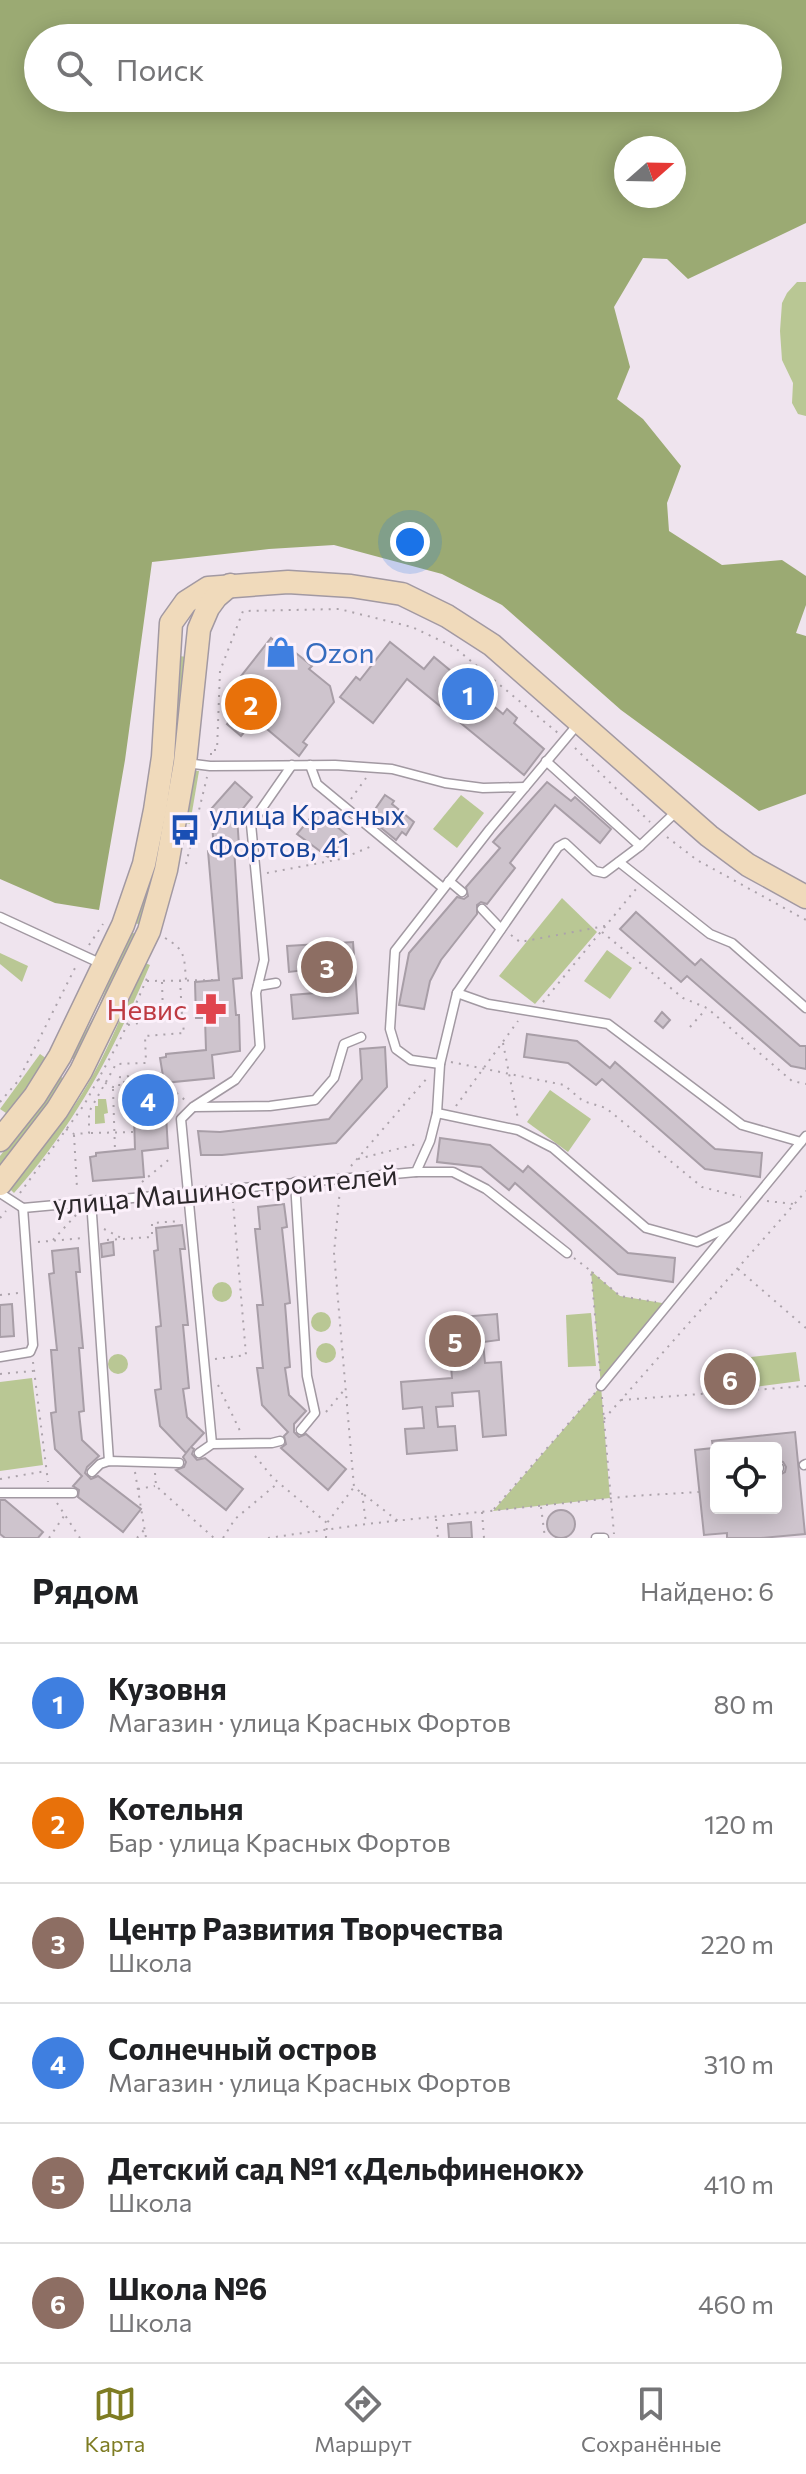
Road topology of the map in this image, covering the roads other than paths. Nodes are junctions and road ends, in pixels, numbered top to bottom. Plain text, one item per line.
1 (230, 585) junction
2 (580, 721) junction
3 (546, 761) junction
4 (185, 763) junction
5 (292, 765) junction
6 (310, 765) junction
7 (525, 787) junction
8 (678, 811) junction
9 (640, 846) junction
10 (619, 862) junction
11 (446, 884) junction
12 (462, 892) dead end
13 (806, 897) edge
14 (482, 909) dead end
15 (0, 917) edge
16 (501, 929) junction
17 (104, 966) junction
18 (259, 981) junction
19 (276, 983) dead end
20 (457, 993) junction
21 (806, 1008) edge
22 (355, 1029) dead end
23 (60, 1056) junction
24 (441, 1062) junction
25 (90, 1075) junction
26 (193, 1107) junction
27 (437, 1113) junction
28 (803, 1139) edge
29 (0, 1140) edge
30 (416, 1172) junction
31 (295, 1182) junction
32 (0, 1184) edge
33 (187, 1191) junction
34 (0, 1193) edge
35 (91, 1200) junction
36 (23, 1208) junction
37 (731, 1226) junction
38 (567, 1253) road end
39 (0, 1357) edge
40 (601, 1386) road end
41 (301, 1430) dead end
42 (280, 1441) dead end
43 (212, 1444) junction
44 (199, 1453) dead end
45 (109, 1461) junction
46 (179, 1463) dead end
47 (92, 1472) dead end
48 (0, 1493) edge
49 (73, 1493) dead end
50 (596, 1538) edge
51 (604, 1538) edge

1 - 2 street
1 - 4 street
1 - 17 street
2 - 3 lane
2 - 8 street
3 - 7 lane
3 - 9 lane
4 - 5 lane
4 - 25 street
5 - 6 lane
5 - 18 lane
6 - 7 lane
6 - 11 lane
7 - 11 lane
8 - 9 lane
8 - 13 street
9 - 10 lane
10 - 16 lane, улица Машиностроителей
10 - 21 lane
11 - 12 lane
11 - 24 lane
14 - 16 lane
15 - 17 lane
16 - 20 lane, улица Машиностроителей
17 - 23 street
18 - 19 lane
18 - 26 lane
20 - 24 lane, улица Машиностроителей
20 - 28 lane
22 - 26 lane
23 - 25 lane
23 - 29 street
24 - 27 lane, улица Машиностроителей
25 - 32 street
26 - 33 lane
27 - 30 lane, улица Машиностроителей
27 - 37 lane
28 - 37 lane
30 - 31 lane, улица Машиностроителей
30 - 38 lane
31 - 33 lane, улица Машиностроителей
31 - 41 lane
33 - 35 lane, улица Машиностроителей
33 - 43 lane
34 - 36 lane, улица Машиностроителей
35 - 36 lane, улица Машиностроителей
35 - 45 lane
36 - 39 lane
37 - 40 lane
42 - 43 lane
43 - 44 lane
45 - 46 lane
45 - 47 lane
48 - 49 lane
50 - 51 lane

